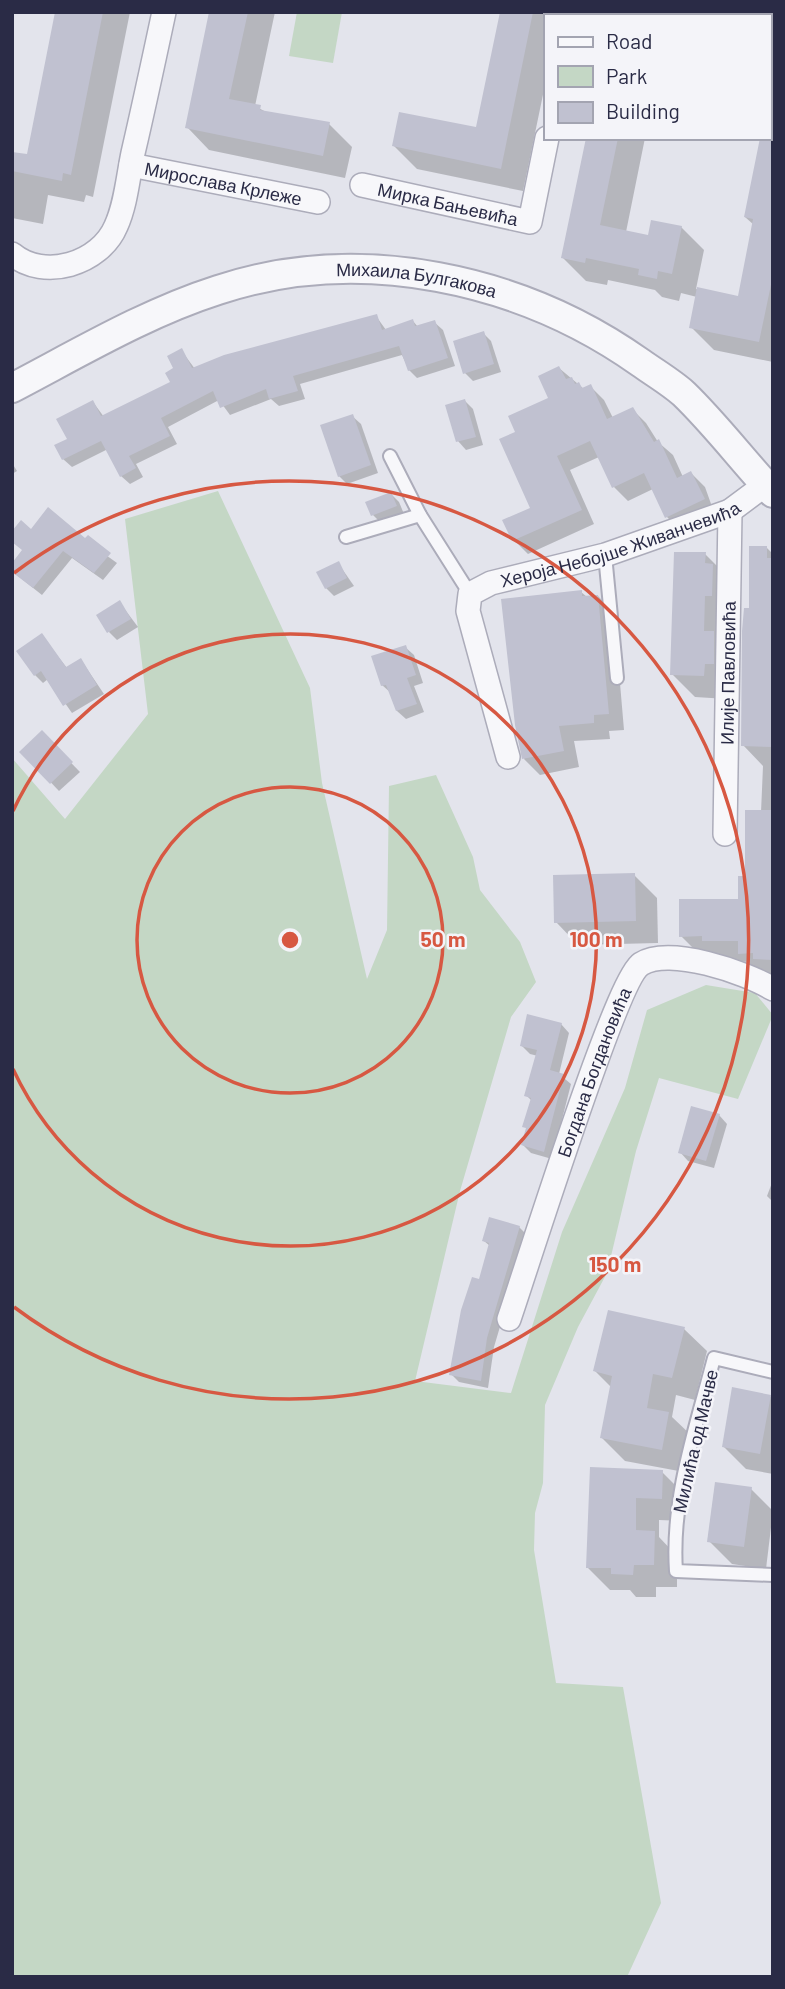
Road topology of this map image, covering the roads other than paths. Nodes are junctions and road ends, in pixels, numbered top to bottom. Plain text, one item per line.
1 (164, 12) edge
2 (547, 140) edge
3 (131, 165) junction
4 (362, 185) dead end
5 (317, 202) dead end
6 (12, 254) edge
7 (12, 388) edge
8 (390, 456) dead end
9 (769, 489) edge
10 (730, 511) junction
11 (420, 515) junction
12 (346, 537) dead end
13 (605, 555) junction
14 (470, 594) junction
15 (617, 678) dead end
16 (508, 757) dead end
17 (725, 834) dead end
18 (773, 989) edge
19 (509, 1319) dead end
20 (773, 1372) edge
21 (773, 1575) edge

1 - 3 street, Мирослава Крлеже
2 - 4 street, Мирка Бањевића
3 - 5 street, Мирослава Крлеже
3 - 6 street, Мирослава Крлеже
7 - 9 street, Михаила Булгакова
8 - 11 lane
9 - 10 street, Хероја Небојше Живанчевића
10 - 13 street, Хероја Небојше Живанчевића
10 - 17 street, Илије Павловића
11 - 12 lane
11 - 14 lane
13 - 14 street, Хероја Небојше Живанчевића
13 - 15 lane
14 - 16 street
18 - 19 street, Богдана Богдановића
20 - 21 lane, Милића од Мачве

